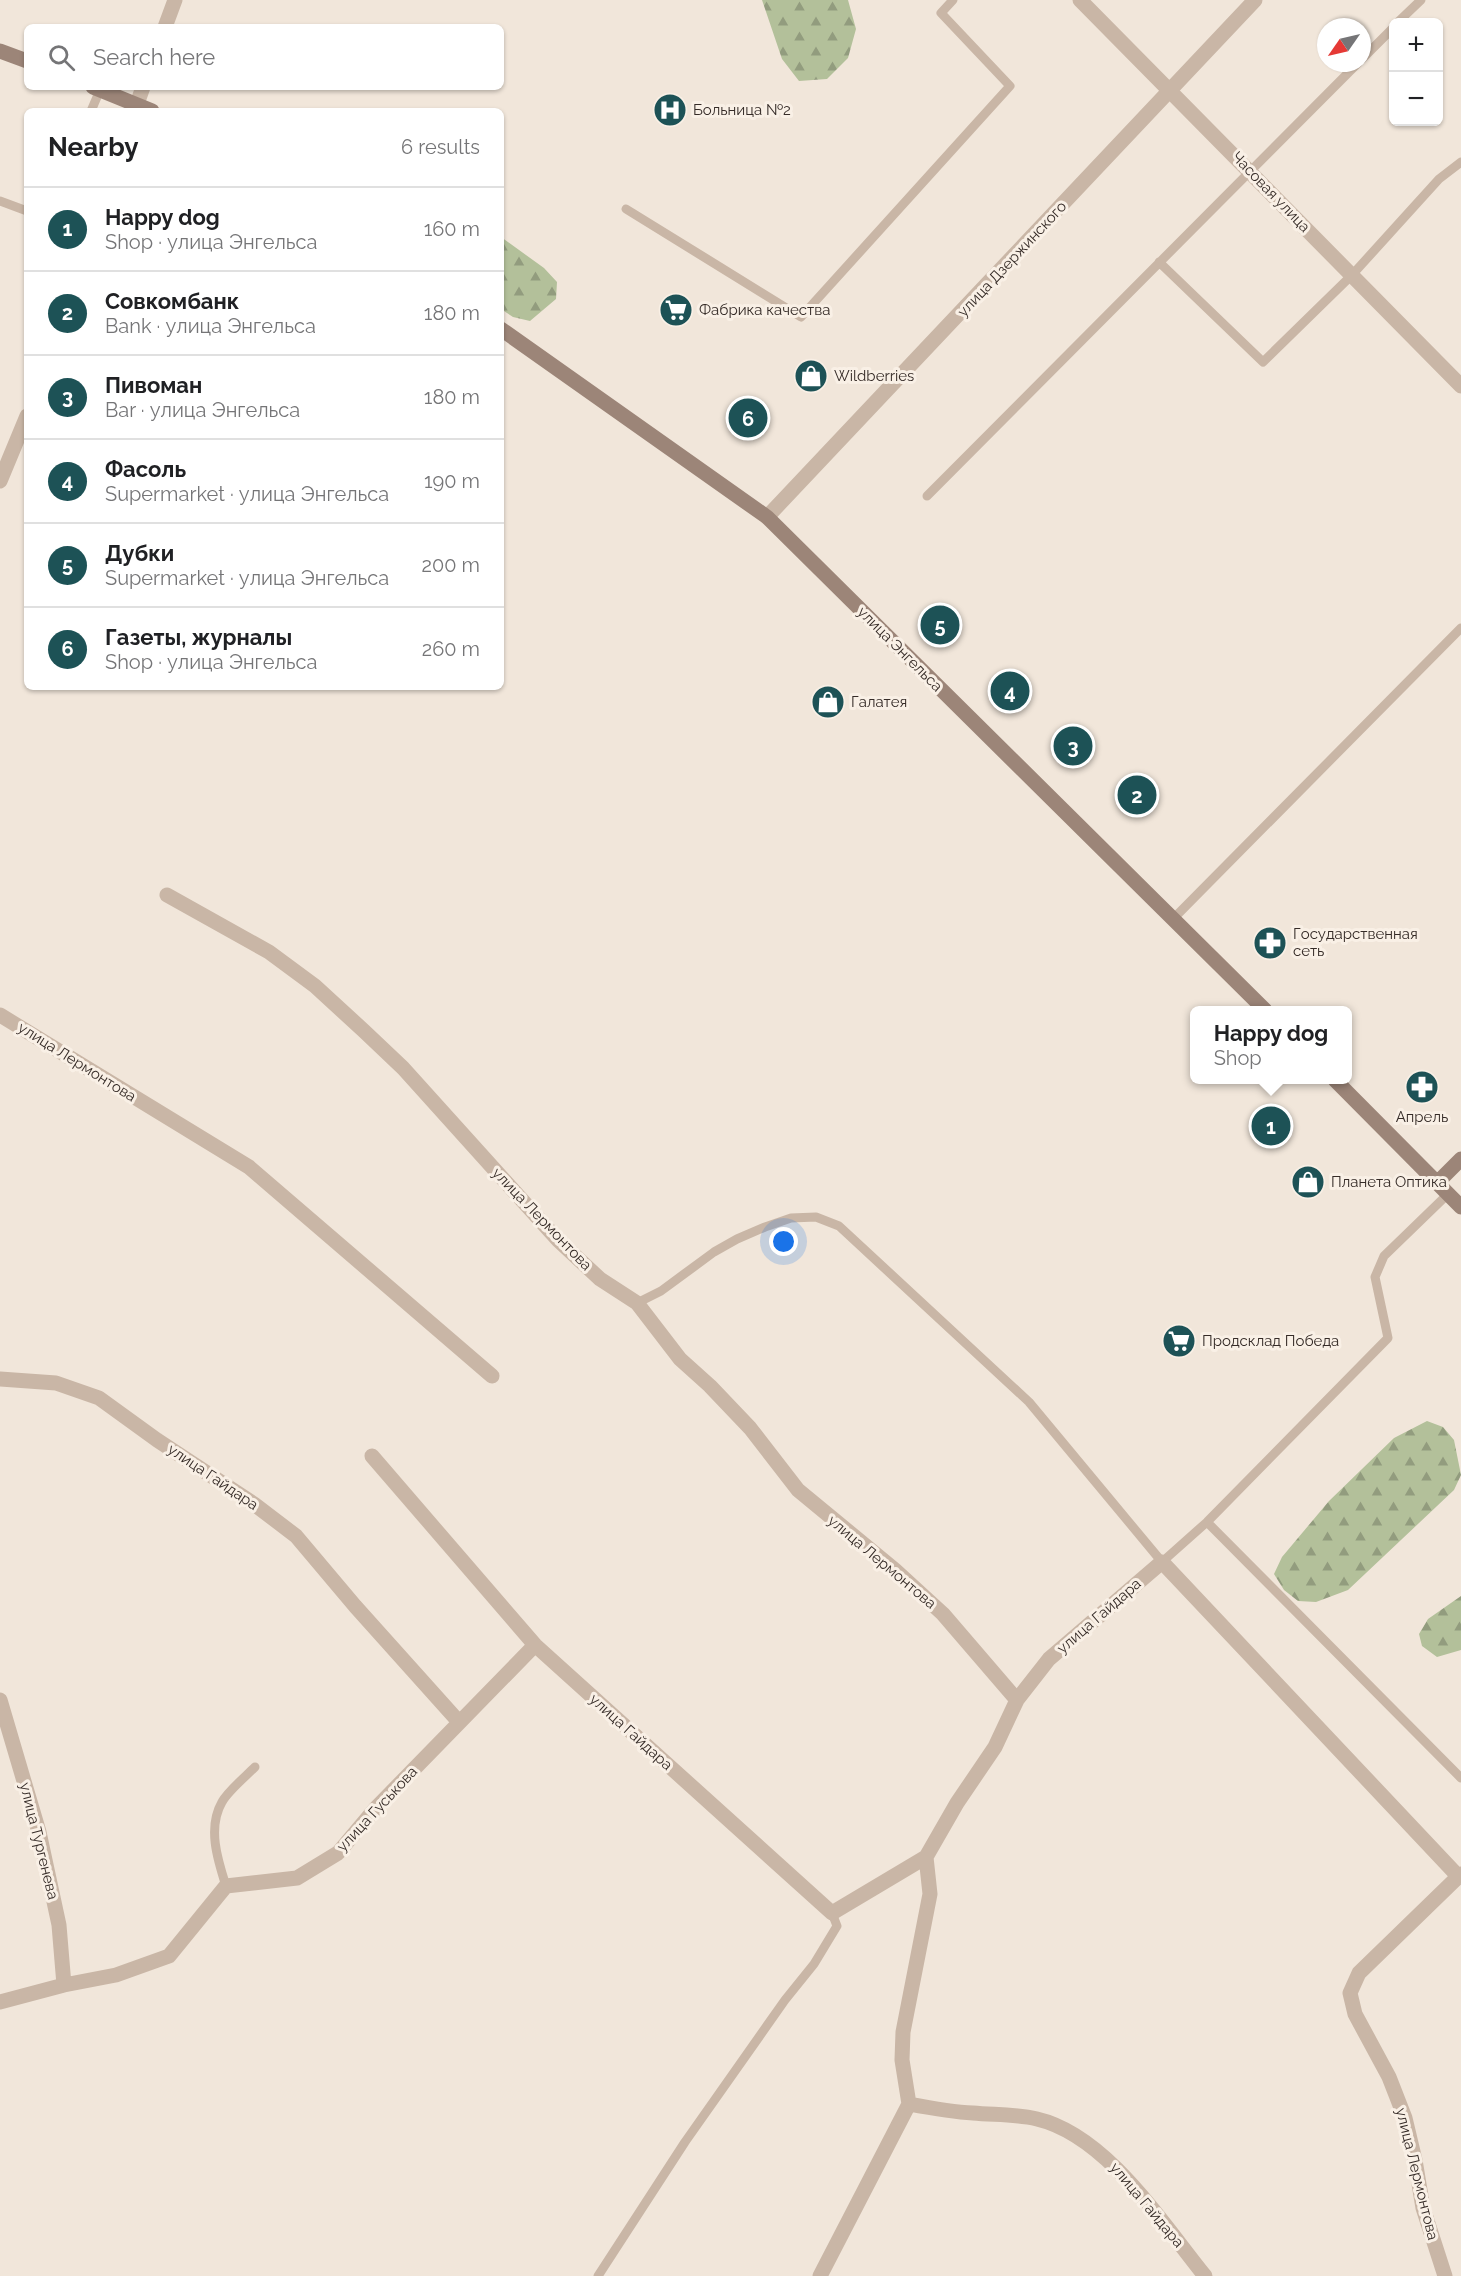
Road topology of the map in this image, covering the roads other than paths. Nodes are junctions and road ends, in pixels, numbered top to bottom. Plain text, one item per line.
1 (175, 0) edge
2 (953, 0) edge
3 (1080, 0) edge
4 (1255, 0) edge
5 (1421, 0) edge
6 (1402, 18) edge
7 (166, 24) edge
8 (1389, 32) edge
9 (1371, 50) edge
10 (0, 51) edge
11 (24, 60) edge
12 (1349, 72) edge
13 (96, 90) edge
14 (102, 90) edge
15 (142, 90) edge
16 (1171, 91) junction
17 (137, 104) junction
18 (92, 108) edge
19 (146, 108) edge
20 (1461, 162) edge
21 (1250, 171) junction
22 (0, 201) edge
23 (626, 209) dead end
24 (24, 210) edge
25 (1159, 262) junction
26 (1352, 275) junction
27 (504, 331) edge
28 (1461, 386) edge
29 (24, 423) edge
30 (0, 480) edge
31 (927, 496) dead end
32 (767, 518) junction
33 (1461, 628) edge
34 (167, 895) dead end
35 (1173, 919) junction
36 (1260, 1006) edge
37 (0, 1015) edge
38 (1339, 1084) edge
39 (1461, 1159) edge
40 (1443, 1188) junction
41 (1461, 1207) edge
42 (637, 1303) junction
43 (492, 1376) dead end
44 (0, 1379) edge
45 (372, 1456) dead end
46 (1206, 1522) junction
47 (1162, 1562) junction
48 (535, 1646) junction
49 (1017, 1700) junction
50 (0, 1701) edge
51 (459, 1722) junction
52 (255, 1767) dead end
53 (1461, 1778) edge
54 (926, 1857) junction
55 (1460, 1875) edge
56 (226, 1886) junction
57 (832, 1913) junction
58 (64, 1985) junction
59 (0, 2002) edge
60 (909, 2104) junction
61 (598, 2276) edge
62 (820, 2276) edge
63 (1205, 2276) edge
64 (1445, 2276) edge

1 - 7 street
2 - 23 lane
3 - 16 street, Часовая улица
4 - 16 street, улица Дзержинского
5 - 6 lane
8 - 9 lane
10 - 11 main road
12 - 21 lane
13 - 18 lane
14 - 17 main road
15 - 17 street
16 - 21 street, Часовая улица
16 - 32 street, улица Дзержинского
17 - 19 main road
20 - 26 lane
21 - 25 lane
21 - 26 street, Часовая улица
22 - 24 lane
25 - 26 lane
25 - 31 lane
26 - 28 street, Часовая улица
27 - 32 main road, улица Энгельса
29 - 30 street
32 - 35 main road, улица Энгельса
33 - 35 lane
34 - 42 street, улица Лермонтова
35 - 36 main road, улица Энгельса
37 - 43 street, улица Лермонтова
38 - 40 main road
39 - 40 main road
40 - 41 main road
40 - 46 lane
42 - 47 lane
42 - 49 street, улица Лермонтова
44 - 51 street, улица Гайдара
45 - 48 street, улица Гайдара
46 - 47 lane
46 - 53 lane
47 - 49 street, улица Гайдара
47 - 55 street
48 - 51 street, улица Гуськова
48 - 57 street, улица Гайдара
49 - 54 street, улица Гайдара
50 - 58 street, улица Тургенева
51 - 56 street, улица Гуськова
52 - 56 lane
54 - 57 street, улица Гайдара
54 - 60 street
55 - 64 street, улица Лермонтова
56 - 58 street
57 - 61 lane
58 - 59 street
60 - 62 street
60 - 63 street, улица Гайдара

